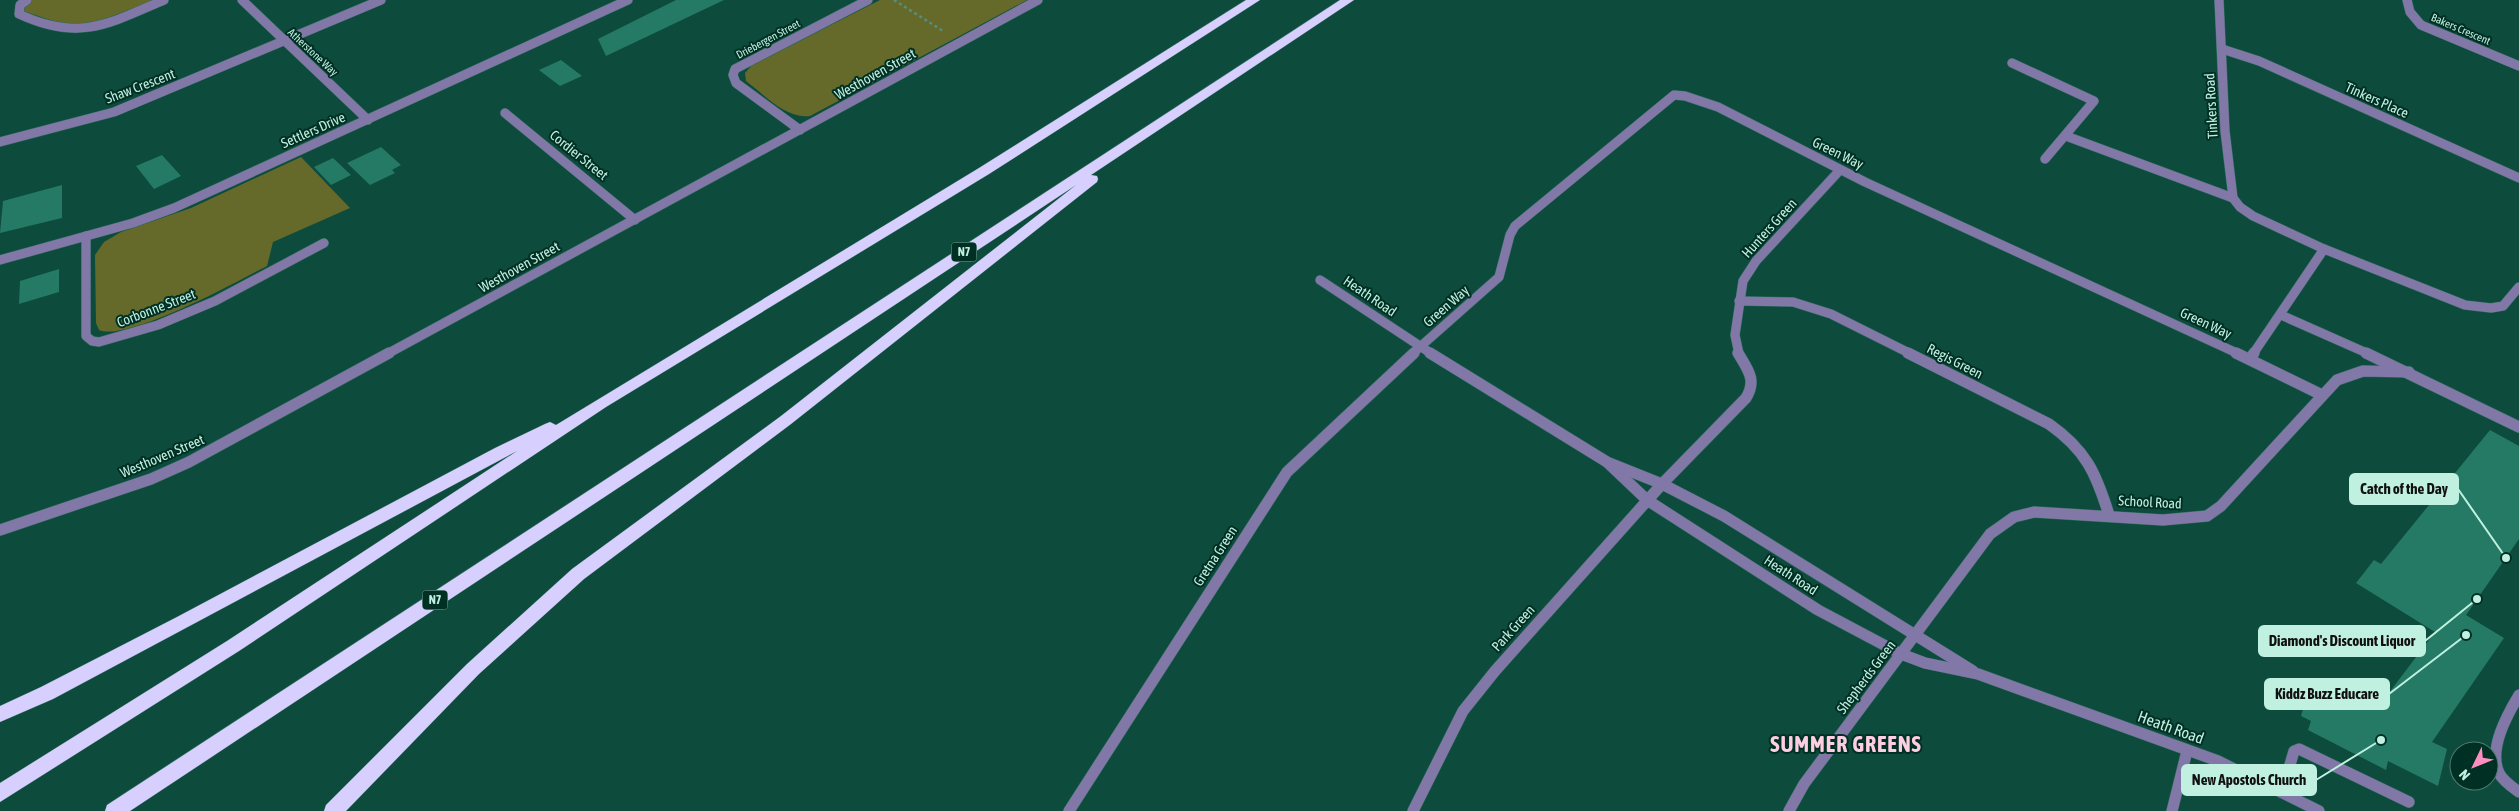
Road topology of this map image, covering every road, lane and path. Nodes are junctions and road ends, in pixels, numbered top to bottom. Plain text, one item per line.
1 (27, 0) edge
2 (164, 0) edge
3 (242, 0) edge
4 (382, 0) edge
5 (628, 0) edge
6 (868, 0) edge
7 (894, 0) edge
8 (1038, 0) edge
9 (1254, 0) edge
10 (1348, 0) edge
11 (2219, 0) edge
12 (2407, 0) edge
13 (285, 41) junction
14 (961, 42) junction
15 (2222, 50) junction
16 (2012, 63) dead end
17 (2519, 66) edge
18 (505, 113) dead end
19 (1172, 116) junction
20 (368, 120) junction
21 (800, 130) junction
22 (2066, 136) junction
23 (0, 142) edge
24 (2044, 159) dead end
25 (1840, 170) junction
26 (2519, 178) edge
27 (2233, 198) junction
28 (635, 220) junction
29 (86, 236) junction
30 (324, 244) dead end
31 (2324, 250) junction
32 (0, 260) edge
33 (1320, 280) dead end
34 (2519, 287) edge
35 (1739, 301) junction
36 (2281, 315) junction
37 (1420, 347) junction
38 (2250, 359) junction
39 (2409, 372) junction
40 (2322, 395) junction
41 (601, 404) junction
42 (2519, 427) edge
43 (1607, 462) junction
44 (1662, 484) junction
45 (1648, 500) junction
46 (2109, 515) junction
47 (0, 530) edge
48 (1916, 635) junction
49 (1902, 654) junction
50 (1978, 674) junction
51 (2519, 695) edge
52 (0, 714) edge
53 (2187, 751) junction
54 (2282, 792) junction
55 (2519, 792) edge
56 (0, 793) edge
57 (2409, 802) dead end
58 (114, 811) edge
59 (333, 811) edge
60 (1069, 811) edge
61 (1413, 811) edge
62 (1789, 811) edge
63 (2172, 811) edge
64 (2319, 811) edge

1 - 2 street
3 - 13 street, Atherstone Way
4 - 13 street, Shaw Crescent
5 - 20 street, Settlers Drive
6 - 21 street, Driebergen Street
7 - 14 path
8 - 14 street, Westhoven Street
9 - 41 highway
10 - 19 highway, N7
11 - 15 street, Tinkers Road
12 - 17 street, Bakers Crescent
13 - 20 street, Atherstone Way
13 - 23 street, Shaw Crescent
14 - 21 street, Westhoven Street
15 - 26 street, Tinkers Place
15 - 27 street, Tinkers Road
16 - 22 street
18 - 28 street, Cordier Street
19 - 58 highway, N7
19 - 59 highway
20 - 29 street, Settlers Drive
21 - 28 street, Westhoven Street
22 - 24 street
22 - 27 street
25 - 35 street, Hunters Green
25 - 37 street, Green Way
25 - 38 street, Green Way
27 - 31 street
28 - 47 street, Westhoven Street
29 - 30 street, Corbonne Street
29 - 32 street, Settlers Drive
31 - 34 street
31 - 36 street
33 - 37 street, Heath Road
35 - 44 street, Hunters Green
35 - 46 street, Regis Green
36 - 38 street
36 - 39 street, School Road
37 - 43 street, Heath Road
37 - 60 street, Gretna Green
38 - 40 street, Green Way
39 - 40 street, School Road
39 - 42 street, School Road
40 - 46 street, School Road
41 - 52 highway
41 - 56 highway
43 - 44 street, Heath Road
43 - 45 street, Heath Road
44 - 45 street, Park Green
44 - 48 street, Heath Road
45 - 49 street, Heath Road
45 - 61 street, Park Green
46 - 48 street, School Road
48 - 49 street, Shepherds Green
48 - 50 street, Heath Road
49 - 50 street, Heath Road
49 - 62 street, Shepherds Green
50 - 53 street, Heath Road
51 - 55 street
53 - 54 street, Heath Road
53 - 63 street
54 - 57 street
54 - 64 street, Heath Road

